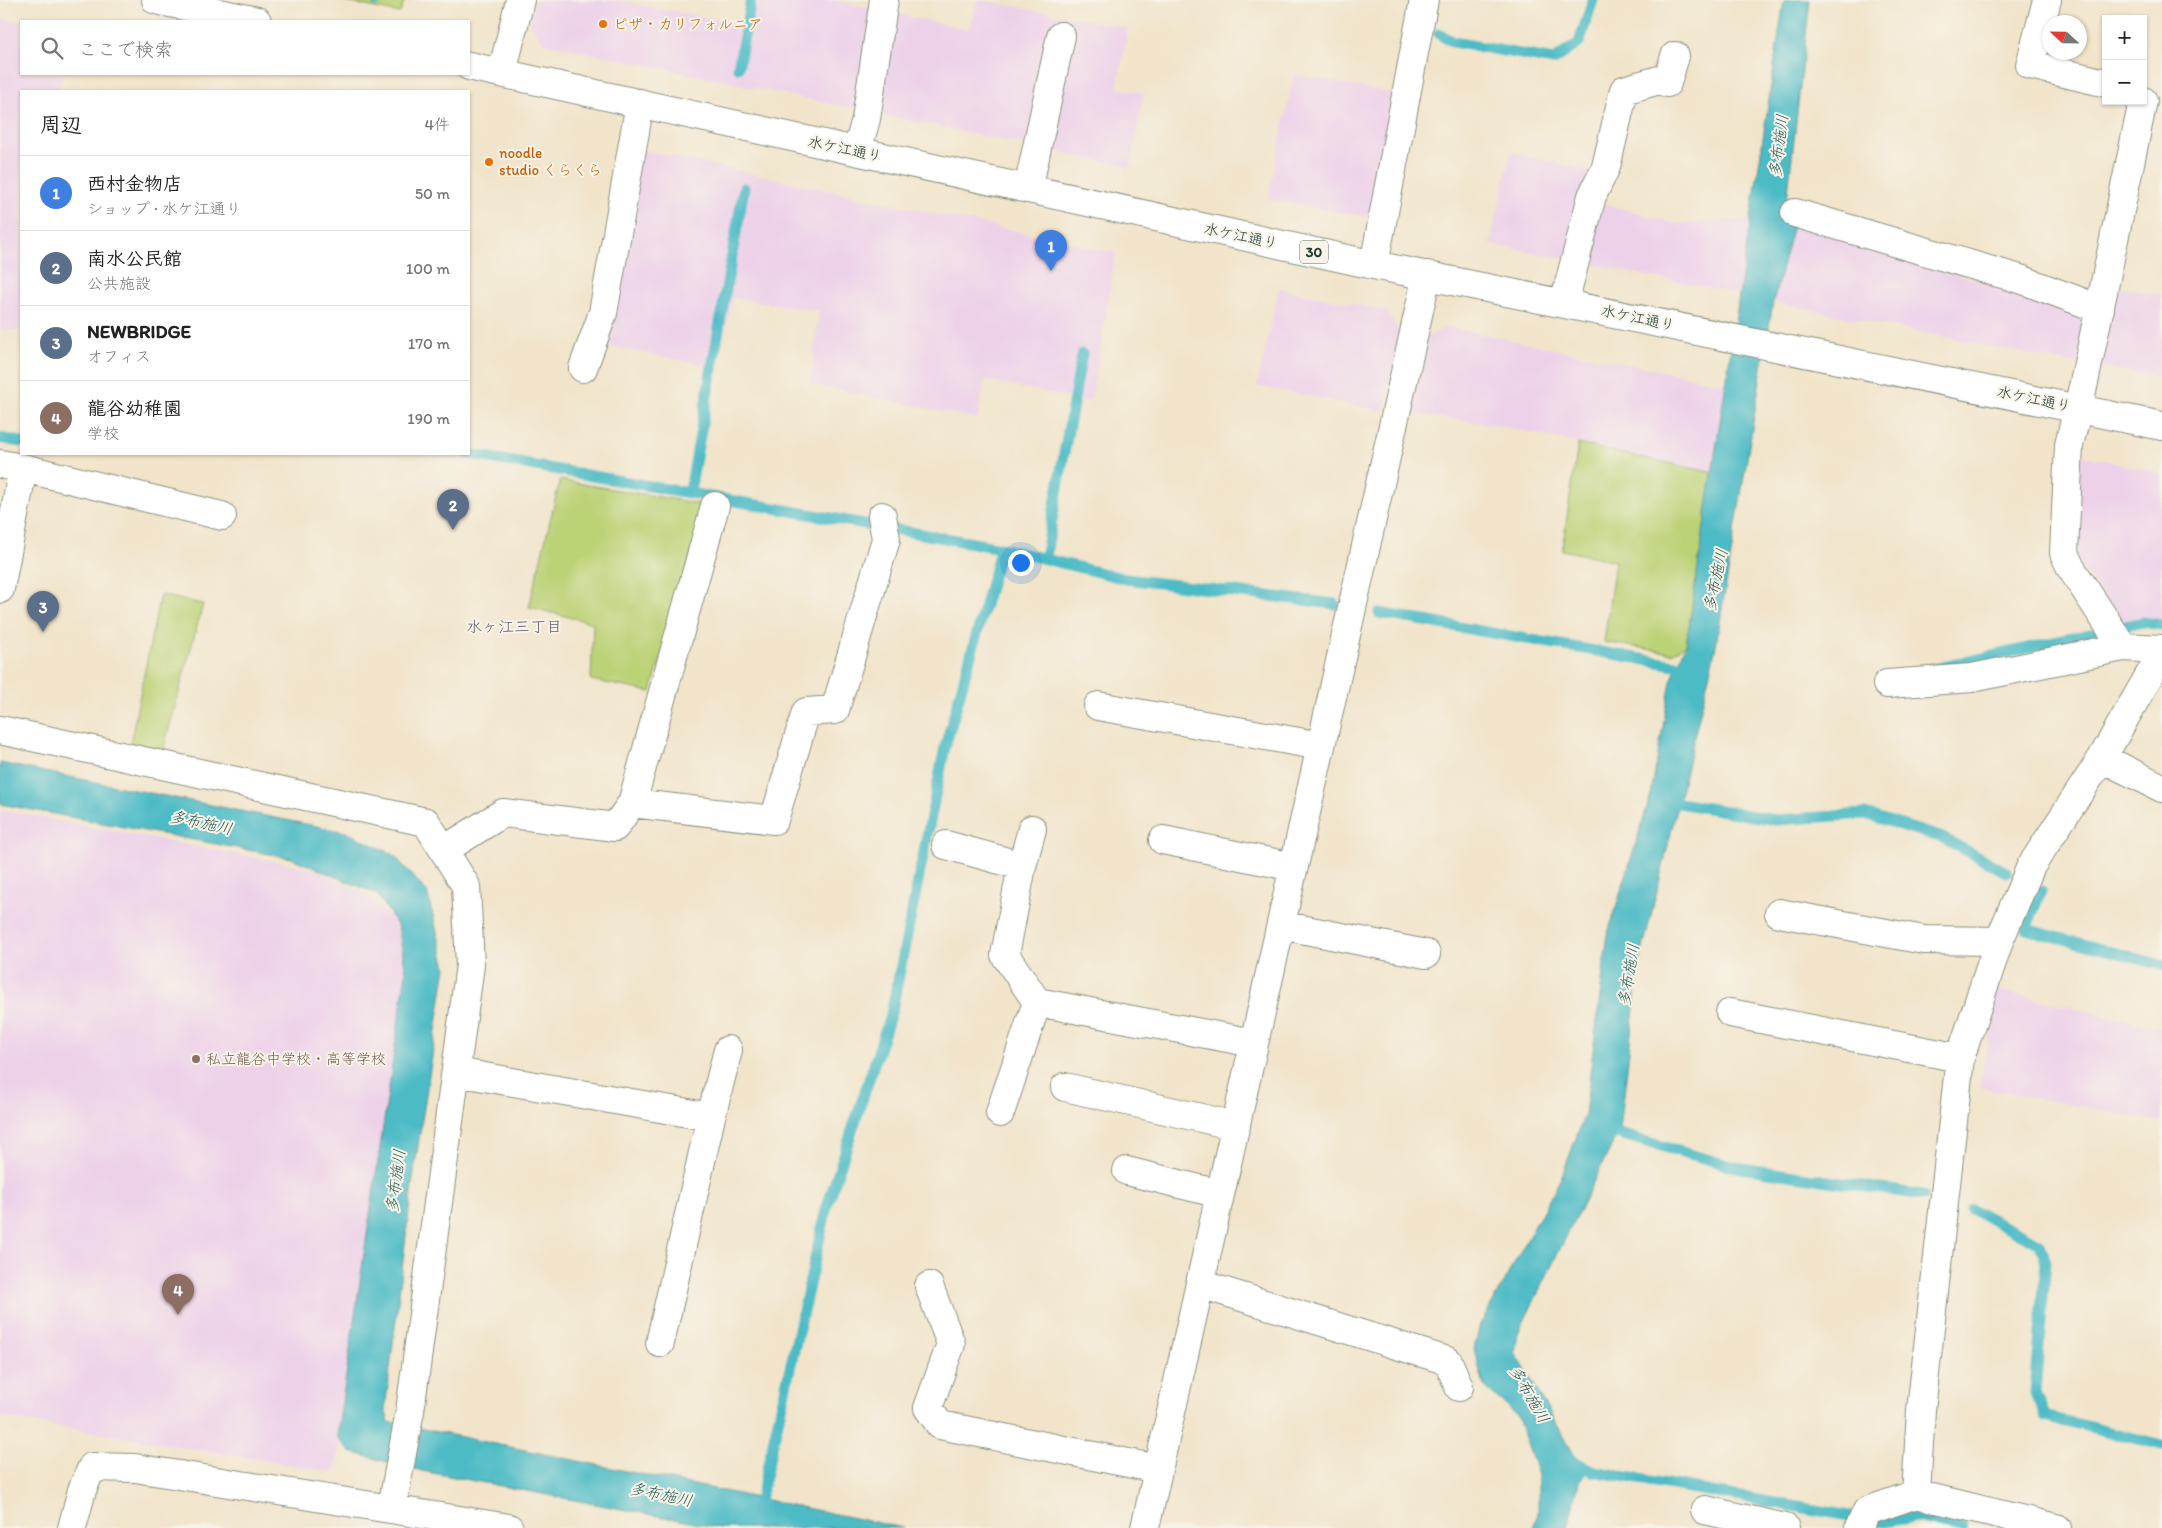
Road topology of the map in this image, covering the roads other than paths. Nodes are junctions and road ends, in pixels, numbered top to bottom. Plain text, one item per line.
1 (156, 0) edge
2 (520, 0) edge
3 (884, 0) edge
4 (1424, 0) edge
5 (2046, 0) edge
6 (252, 20) edge
7 (1061, 36) dead end
8 (1675, 56) dead end
9 (470, 66) edge
10 (502, 73) junction
11 (2102, 82) edge
12 (640, 103) junction
13 (2145, 105) edge
14 (857, 151) junction
15 (1028, 189) junction
16 (1796, 213) dead end
17 (1374, 265) junction
18 (1427, 275) junction
19 (1564, 303) junction
20 (2100, 310) junction
21 (583, 368) dead end
22 (2078, 408) junction
23 (2162, 426) edge
24 (12, 466) edge
25 (715, 506) dead end
26 (222, 516) dead end
27 (884, 528) dead end
28 (0, 589) edge
29 (2116, 635) junction
30 (2162, 649) edge
31 (2162, 653) edge
32 (1887, 684) dead end
33 (1098, 706) dead end
34 (0, 730) edge
35 (1321, 746) junction
36 (2102, 758) junction
37 (2162, 788) edge
38 (632, 803) junction
39 (1032, 829) dead end
40 (1163, 840) dead end
41 (946, 845) dead end
42 (444, 850) junction
43 (1022, 866) junction
44 (1294, 867) junction
45 (1779, 913) dead end
46 (1280, 925) junction
47 (1999, 941) junction
48 (1426, 954) dead end
49 (1037, 1002) junction
50 (1730, 1013) dead end
51 (1254, 1043) junction
52 (728, 1050) dead end
53 (1960, 1058) junction
54 (456, 1072) junction
55 (1065, 1087) dead end
56 (1000, 1113) dead end
57 (711, 1117) junction
58 (1236, 1126) junction
59 (1127, 1171) dead end
60 (1220, 1194) junction
61 (1200, 1284) junction
62 (929, 1286) dead end
63 (660, 1343) dead end
64 (1459, 1387) dead end
65 (1158, 1469) junction
66 (1916, 1494) junction
67 (392, 1508) junction
68 (1705, 1510) dead end
69 (1863, 1520) edge
70 (72, 1528) edge
71 (509, 1528) edge
72 (1144, 1528) edge
73 (1785, 1528) edge
74 (2057, 1528) edge

1 - 6 street
2 - 10 street
3 - 14 street
4 - 17 street
5 - 11 street
7 - 15 street
8 - 19 street
9 - 10 street, 水ケ江通り / 30
10 - 12 street, 水ケ江通り / 30
12 - 14 street, 水ケ江通り / 30
12 - 21 street
13 - 20 street
14 - 15 street, 水ケ江通り / 30
15 - 17 street, 水ケ江通り / 30
16 - 20 street
17 - 18 street, 水ケ江通り / 30
18 - 19 street, 水ケ江通り / 30
18 - 35 street
19 - 22 street, 水ケ江通り / 30
20 - 22 street
22 - 23 street, 水ケ江通り / 30
22 - 29 street
24 - 26 street
24 - 28 street
25 - 38 street
27 - 38 street
29 - 30 street
29 - 32 street
31 - 36 street
33 - 35 street
34 - 42 street
35 - 44 street
36 - 37 street
36 - 47 street
38 - 42 street
39 - 43 street
40 - 44 street
41 - 43 street
42 - 54 street
43 - 49 street
44 - 46 street
45 - 47 street
46 - 48 street
46 - 51 street
47 - 53 street
49 - 51 street
49 - 56 street
50 - 53 street
51 - 58 street
52 - 57 street
53 - 66 street
54 - 57 street
54 - 67 street
55 - 58 street
57 - 63 street
58 - 60 street
59 - 60 street
60 - 61 street
61 - 64 street
61 - 65 street
62 - 65 street
65 - 72 street
66 - 69 street
66 - 74 street
67 - 70 street
67 - 71 street
68 - 73 street

